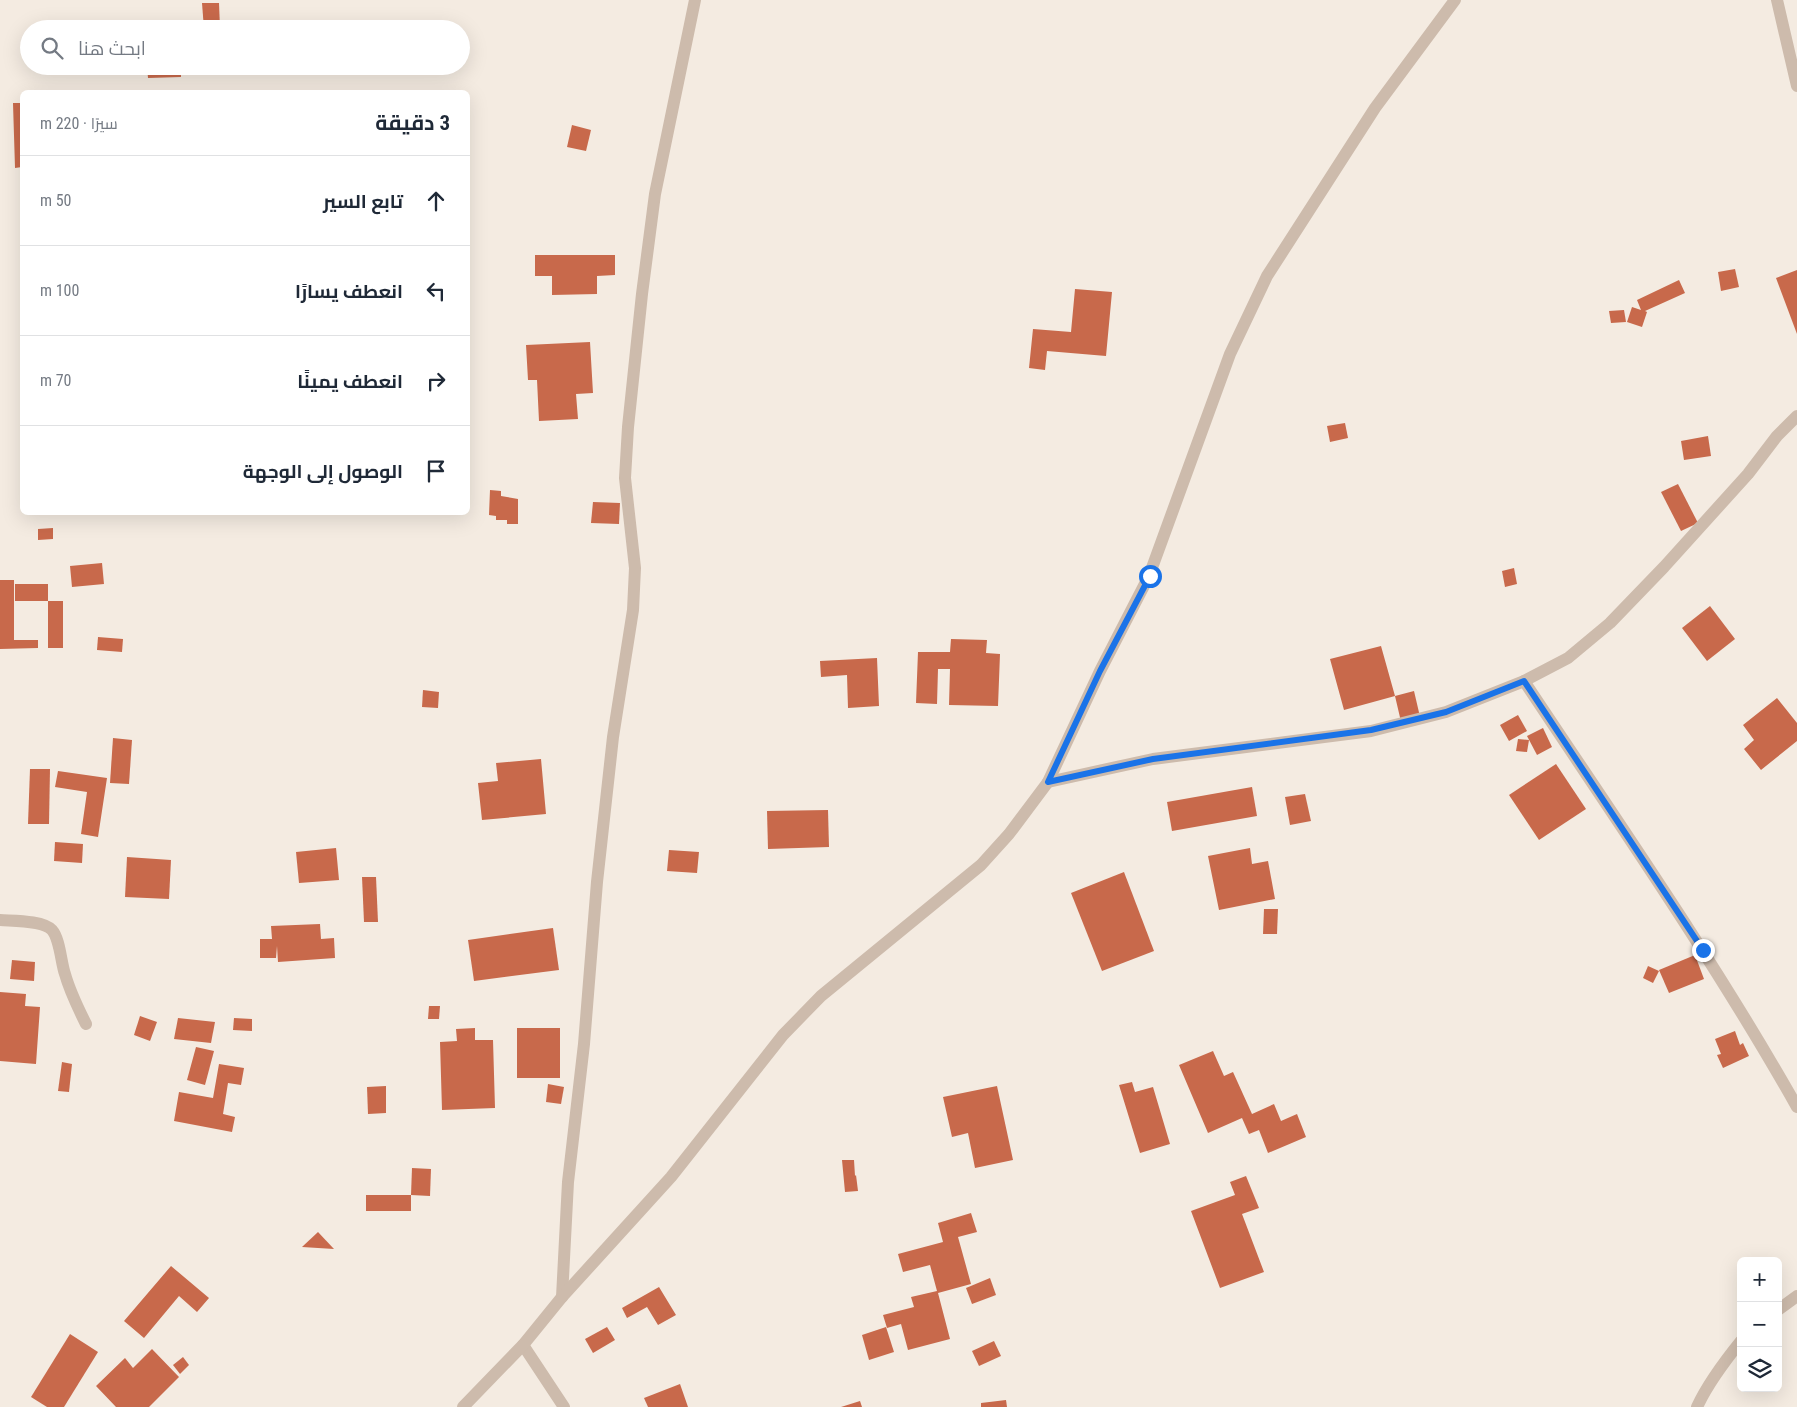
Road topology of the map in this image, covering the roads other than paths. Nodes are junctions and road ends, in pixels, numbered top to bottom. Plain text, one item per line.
1 (695, 0) edge
2 (1455, 0) edge
3 (1777, 0) edge
4 (1796, 78) edge
5 (1797, 416) edge
6 (1524, 681) junction
7 (1048, 782) junction
8 (0, 920) edge
9 (86, 1024) dead end
10 (1797, 1107) edge
11 (1797, 1296) edge
12 (562, 1297) junction
13 (1782, 1307) edge
14 (523, 1344) junction
15 (1737, 1346) edge
16 (463, 1407) edge
17 (564, 1407) edge
18 (1697, 1407) edge

1 - 12 street
2 - 7 street
3 - 4 street
5 - 6 street
6 - 7 street
6 - 10 street
7 - 12 street
8 - 9 street
11 - 13 street
12 - 14 street
14 - 16 street
14 - 17 street
15 - 18 street

